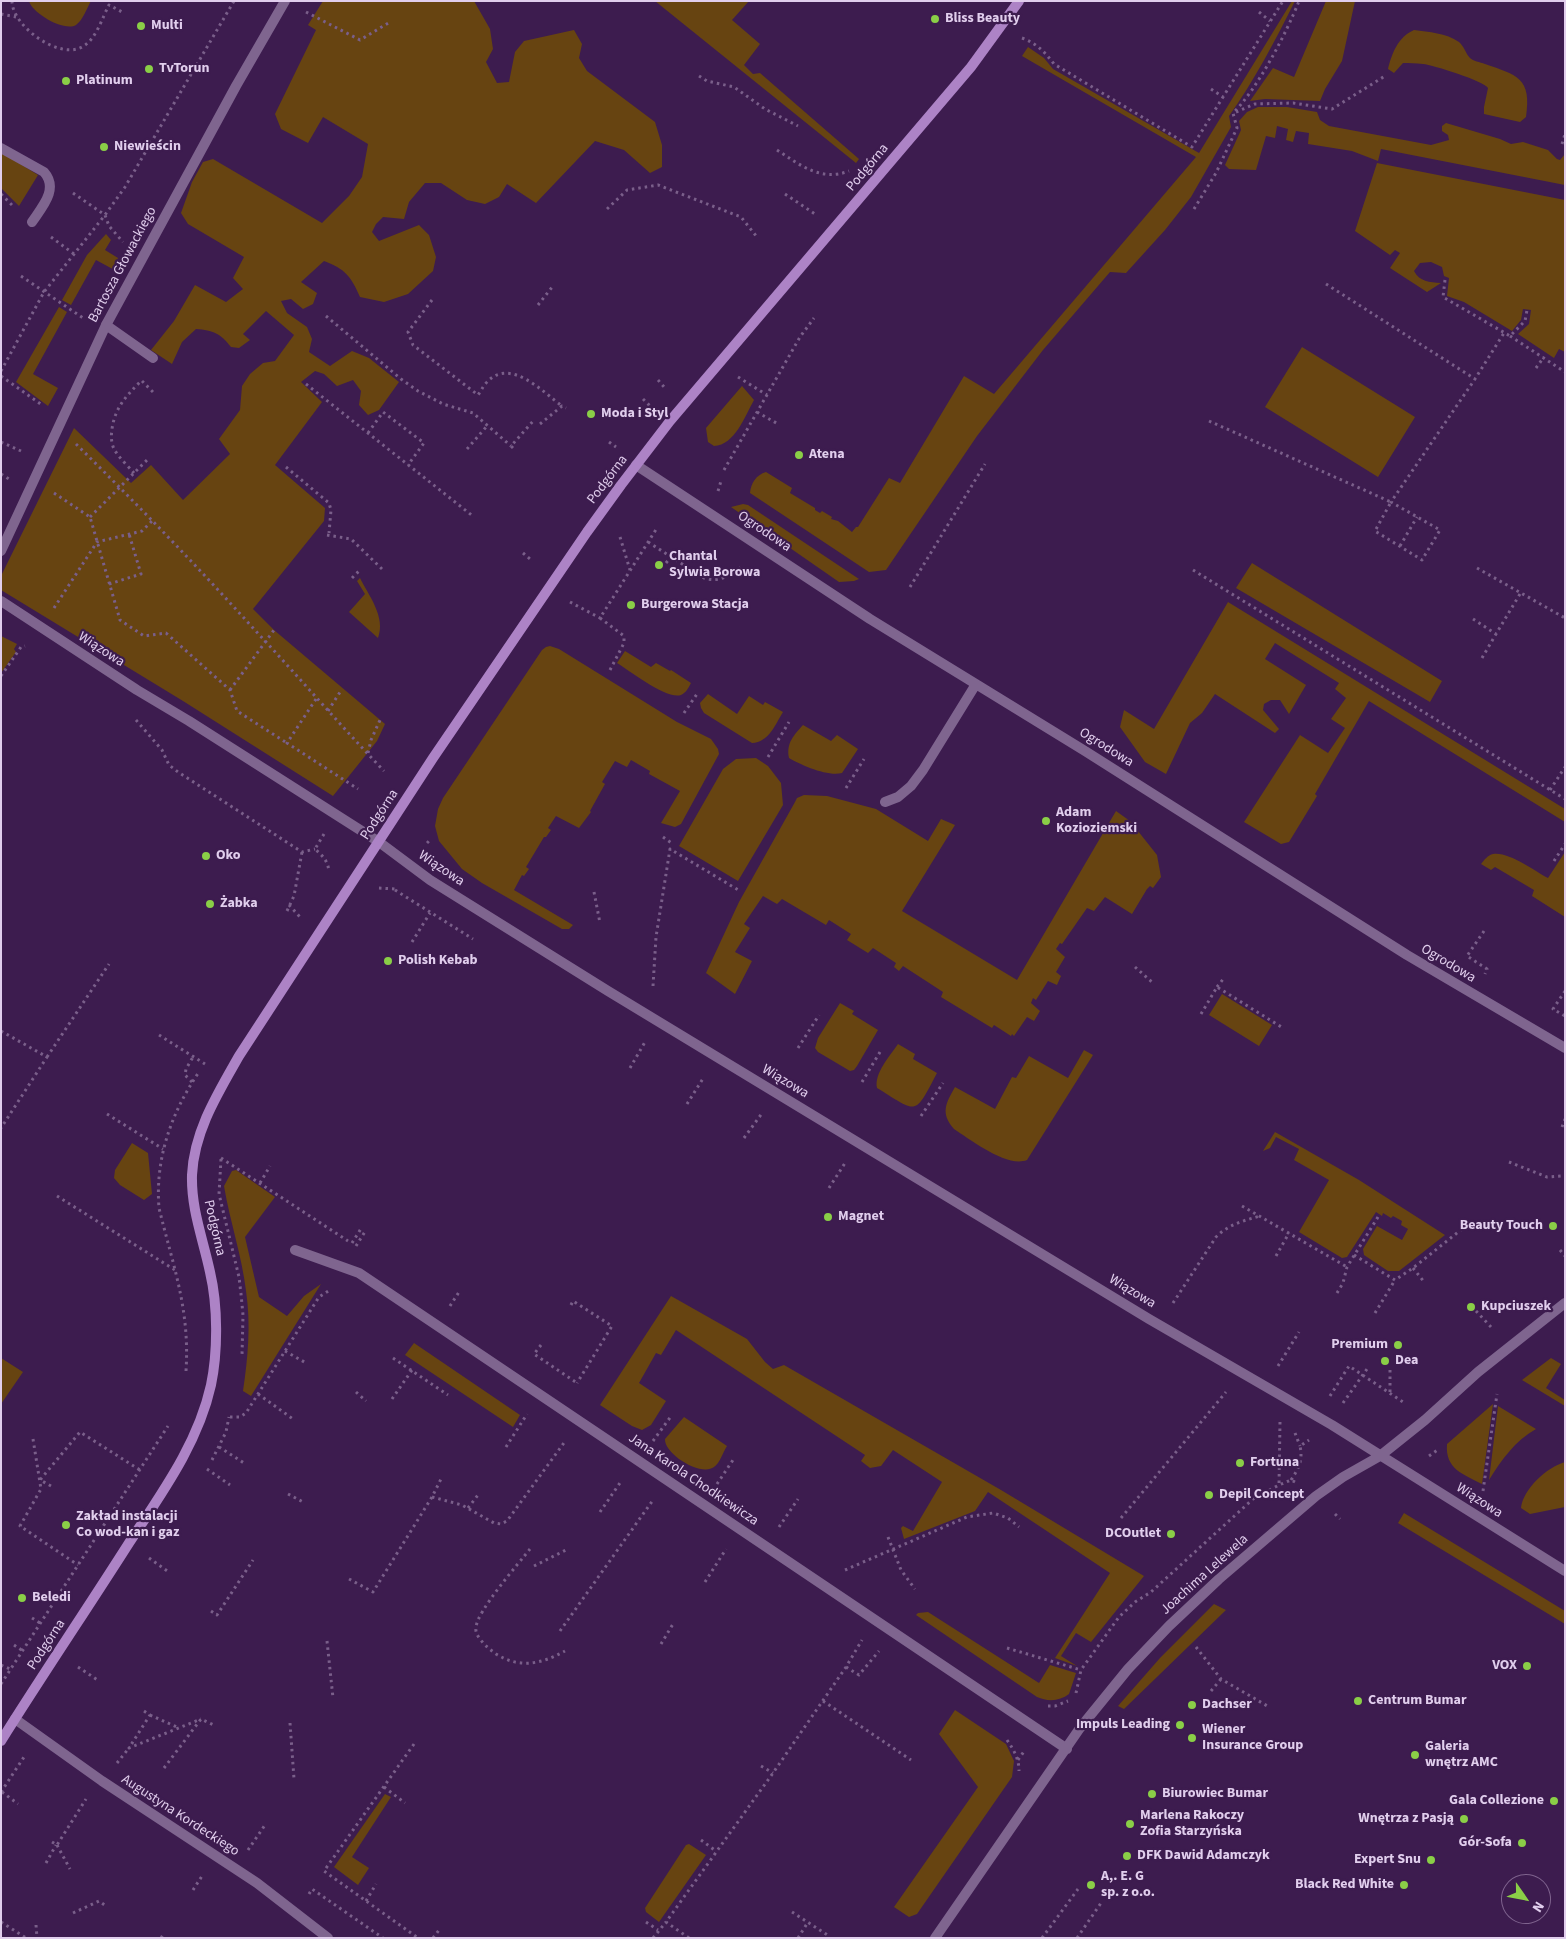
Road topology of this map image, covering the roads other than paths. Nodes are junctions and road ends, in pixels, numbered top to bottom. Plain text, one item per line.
1 (285, 1) edge
2 (1019, 1) edge
3 (1, 148) edge
4 (32, 222) dead end
5 (105, 329) junction
6 (153, 358) dead end
7 (636, 465) junction
8 (1, 551) edge
9 (1, 601) edge
10 (976, 684) junction
11 (885, 802) dead end
12 (379, 842) junction
13 (1565, 1048) edge
14 (295, 1250) dead end
15 (1565, 1303) edge
16 (1380, 1456) junction
17 (1565, 1571) edge
18 (15, 1719) junction
19 (1, 1741) edge
20 (1067, 1749) junction
21 (328, 1938) edge
22 (935, 1938) edge

1 - 5 street, Bartosza Głowackiego
2 - 7 street, Podgórna
3 - 4 street
5 - 6 street
5 - 8 street, Bartosza Głowackiego
7 - 10 street, Ogrodowa
7 - 12 street, Podgórna
9 - 12 street, Wiązowa
10 - 11 street
10 - 13 street, Ogrodowa
12 - 16 street, Wiązowa
12 - 18 street, Podgórna
14 - 20 street, Jana Karola Chodkiewicza
15 - 16 street, Joachima Lelewela
16 - 17 street, Wiązowa
16 - 20 street, Joachima Lelewela
18 - 19 street, Podgórna
18 - 21 street, Augustyna Kordeckiego
20 - 22 street, Joachima Lelewela

